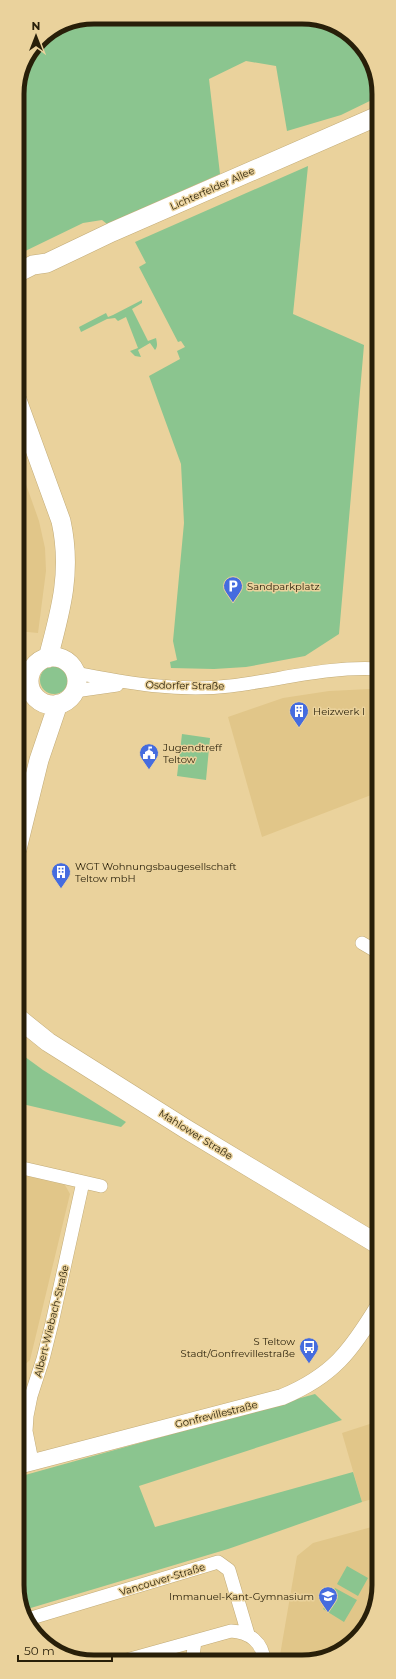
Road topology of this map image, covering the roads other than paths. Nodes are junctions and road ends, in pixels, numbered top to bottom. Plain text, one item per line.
1 (372, 119) edge
2 (47, 263) junction
3 (24, 270) edge
4 (24, 282) edge
5 (24, 419) edge
6 (372, 669) edge
7 (66, 670) junction
8 (24, 679) edge
9 (24, 681) edge
10 (50, 703) junction
11 (24, 821) edge
12 (362, 943) dead end
13 (372, 949) edge
14 (24, 1022) edge
15 (24, 1168) edge
16 (83, 1182) junction
17 (101, 1186) dead end
18 (372, 1241) edge
19 (372, 1317) edge
20 (25, 1463) edge
21 (32, 1618) edge
22 (248, 1634) junction
23 (195, 1642) junction
24 (144, 1655) edge
25 (193, 1655) edge
26 (263, 1655) edge

1 - 2 main road, Lichterfelder Allee
2 - 3 main road, Lichterfelder Allee
2 - 4 main road, Lichterfelder Allee
5 - 7 main road
6 - 7 street, Osdorfer Straße
7 - 8 main road
7 - 10 main road
9 - 10 main road
10 - 11 main road
12 - 13 street
14 - 18 main road, Mahlower Straße
15 - 16 street
16 - 17 street
16 - 20 street, Albert-Wiebach-Straße
19 - 20 street, Gonfrevillestraße
21 - 22 street, Vancouver-Straße
22 - 23 street
22 - 26 street, Vancouver-Straße
23 - 24 street
23 - 25 street

